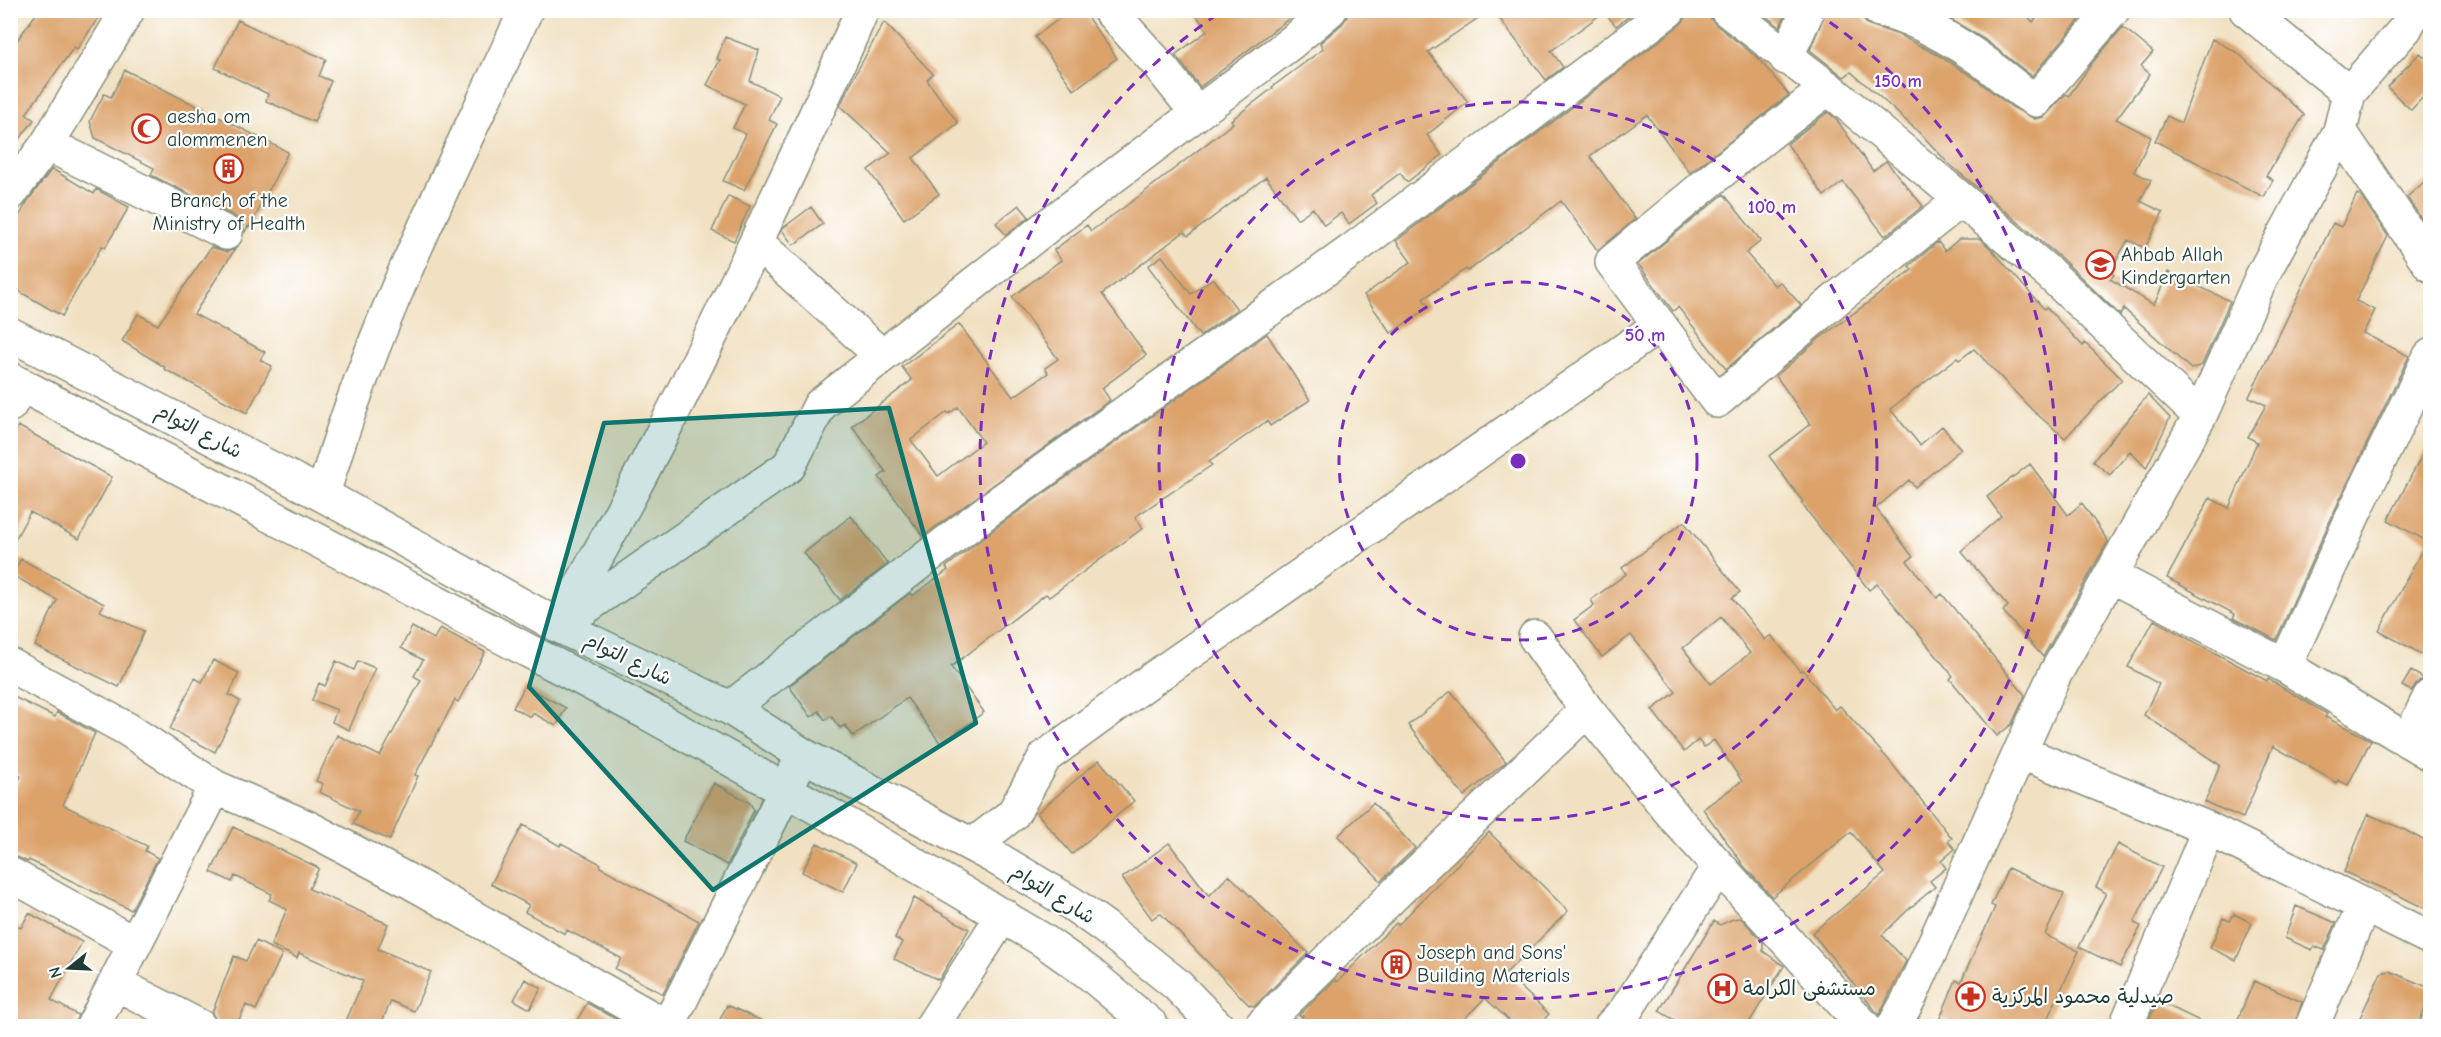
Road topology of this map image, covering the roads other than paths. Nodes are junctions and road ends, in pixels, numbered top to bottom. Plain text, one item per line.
1 (128, 10) edge
2 (526, 10) edge
3 (862, 10) edge
4 (1109, 10) edge
5 (1330, 10) edge
6 (1669, 10) edge
7 (1727, 10) edge
8 (1808, 10) edge
9 (1879, 10) edge
10 (2113, 10) edge
11 (2246, 10) edge
12 (2415, 10) edge
13 (1786, 58) junction
14 (1828, 88) junction
15 (2349, 93) junction
16 (1197, 113) junction
17 (2340, 131) junction
18 (47, 144) junction
19 (10, 194) edge
20 (1961, 200) junction
21 (226, 232) dead end
22 (756, 242) junction
23 (2430, 266) edge
24 (1660, 326) junction
25 (10, 334) edge
26 (882, 356) junction
27 (2430, 356) edge
28 (14, 390) edge
29 (2200, 416) junction
30 (323, 495) junction
31 (2111, 576) junction
32 (559, 626) junction
33 (1535, 637) dead end
34 (10, 665) edge
35 (2285, 666) junction
36 (2430, 696) edge
37 (730, 708) junction
38 (1587, 710) junction
39 (2419, 747) edge
40 (2020, 752) junction
41 (803, 755) junction
42 (215, 787) junction
43 (785, 792) junction
44 (2209, 829) junction
45 (973, 845) junction
46 (1719, 866) junction
47 (10, 874) edge
48 (2364, 905) junction
49 (1003, 915) junction
50 (2430, 938) edge
51 (135, 944) junction
52 (115, 983) junction
53 (93, 1026) edge
54 (199, 1026) edge
55 (667, 1026) edge
56 (932, 1026) edge
57 (1152, 1026) edge
58 (1217, 1026) edge
59 (1261, 1026) edge
60 (1611, 1026) edge
61 (1864, 1026) edge
62 (1894, 1026) edge
63 (2126, 1026) edge
64 (2312, 1026) edge

1 - 18 street
2 - 30 street
3 - 22 street
4 - 16 street
5 - 16 street
6 - 37 street
7 - 13 street
8 - 13 street
9 - 10 street
11 - 15 street
12 - 15 street
13 - 14 street
14 - 20 street
14 - 24 street
15 - 17 street
16 - 26 street
17 - 23 street
17 - 29 street
18 - 19 street
18 - 21 street
20 - 24 street
20 - 29 street
22 - 26 street
22 - 32 street
24 - 45 street
25 - 30 street, شارع التوام
26 - 32 street
27 - 35 street
28 - 43 street, شارع التوام
29 - 31 street
30 - 32 street, شارع التوام
31 - 35 street
31 - 40 street
32 - 37 street, شارع التوام
33 - 38 street
34 - 42 street
35 - 39 street
36 - 39 street
37 - 41 street, شارع التوام
38 - 46 street
38 - 59 street
40 - 44 street
40 - 62 street
41 - 43 street
41 - 45 street, شارع التوام
42 - 51 street
42 - 55 street
43 - 49 street, شارع التوام
43 - 55 street
44 - 48 street
44 - 63 street
45 - 58 street, شارع التوام
46 - 60 street
46 - 61 street
47 - 51 street
48 - 50 street
48 - 64 street
49 - 56 street
49 - 57 street, شارع التوام
51 - 52 street
52 - 53 street
52 - 54 street

